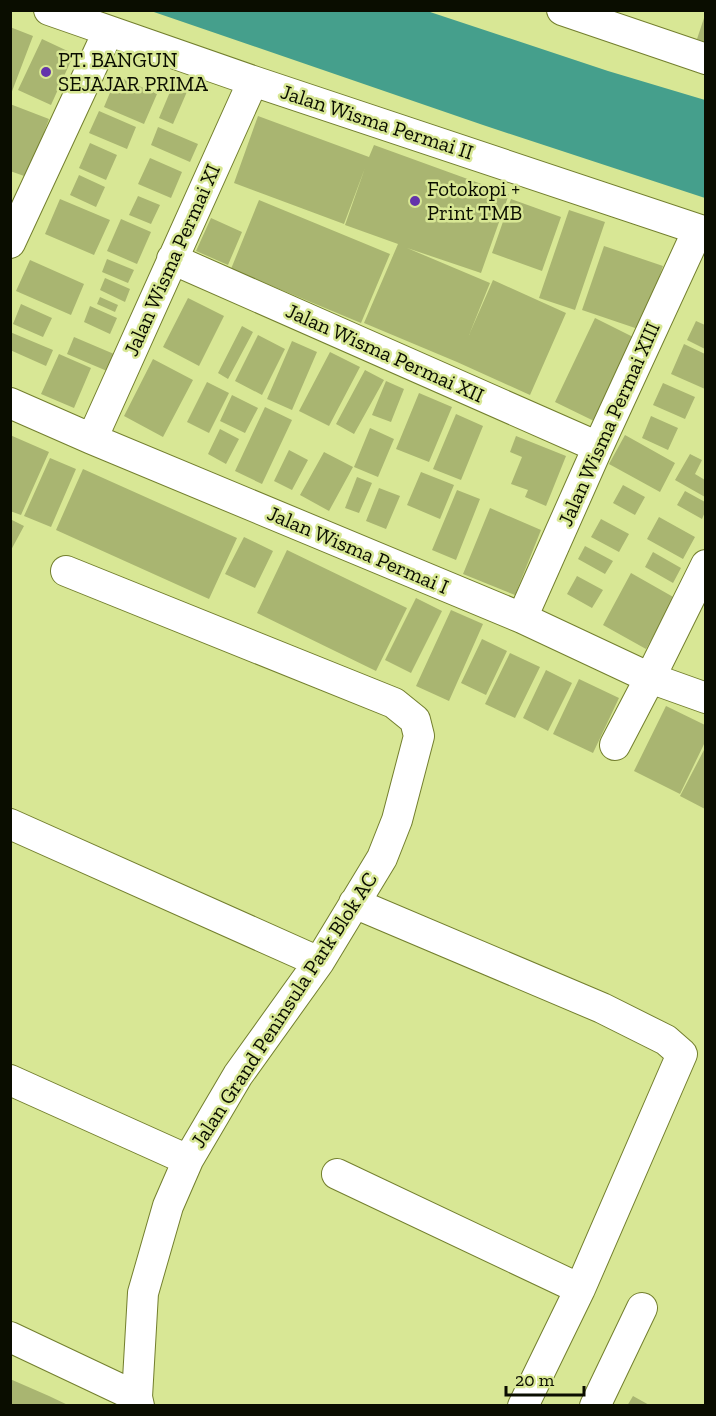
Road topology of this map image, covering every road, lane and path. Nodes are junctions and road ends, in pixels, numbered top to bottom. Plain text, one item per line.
1 (49, 10) edge
2 (562, 10) edge
3 (108, 32) junction
4 (705, 59) edge
5 (253, 81) junction
6 (21, 196) edge
7 (702, 231) edge
8 (10, 243) edge
9 (172, 259) junction
10 (10, 403) edge
11 (92, 439) junction
12 (598, 447) junction
13 (705, 565) edge
14 (66, 571) dead end
15 (522, 618) junction
16 (650, 678) junction
17 (705, 698) edge
18 (615, 745) dead end
19 (10, 824) edge
20 (354, 903) junction
21 (319, 962) junction
22 (10, 1080) edge
23 (188, 1160) junction
24 (337, 1174) dead end
25 (580, 1289) junction
26 (642, 1308) dead end
27 (10, 1338) edge
28 (138, 1401) edge
29 (523, 1406) edge
30 (595, 1406) edge

1 - 3 street, Jalan Wisma Permai II
2 - 4 street
3 - 5 street, Jalan Wisma Permai II
3 - 6 street
5 - 7 street, Jalan Wisma Permai II
5 - 9 street, Jalan Wisma Permai XI
6 - 8 street
7 - 12 street, Jalan Wisma Permai XIII
9 - 11 street, Jalan Wisma Permai XI
9 - 12 street, Jalan Wisma Permai XII
10 - 11 street, Jalan Wisma Permai I
11 - 15 street, Jalan Wisma Permai I
12 - 15 street, Jalan Wisma Permai XIII
13 - 16 street
14 - 20 street, Jalan Grand Peninsula Park Blok AC
15 - 16 street, Jalan Wisma Permai I
16 - 17 street, Jalan Wisma Permai I
16 - 18 street
19 - 21 street
20 - 21 street, Jalan Grand Peninsula Park Blok AC
20 - 25 street
21 - 23 street, Jalan Grand Peninsula Park Blok AC
22 - 23 street
23 - 28 street, Jalan Grand Peninsula Park Blok AC
24 - 25 street
25 - 29 street
26 - 30 street
27 - 28 street

